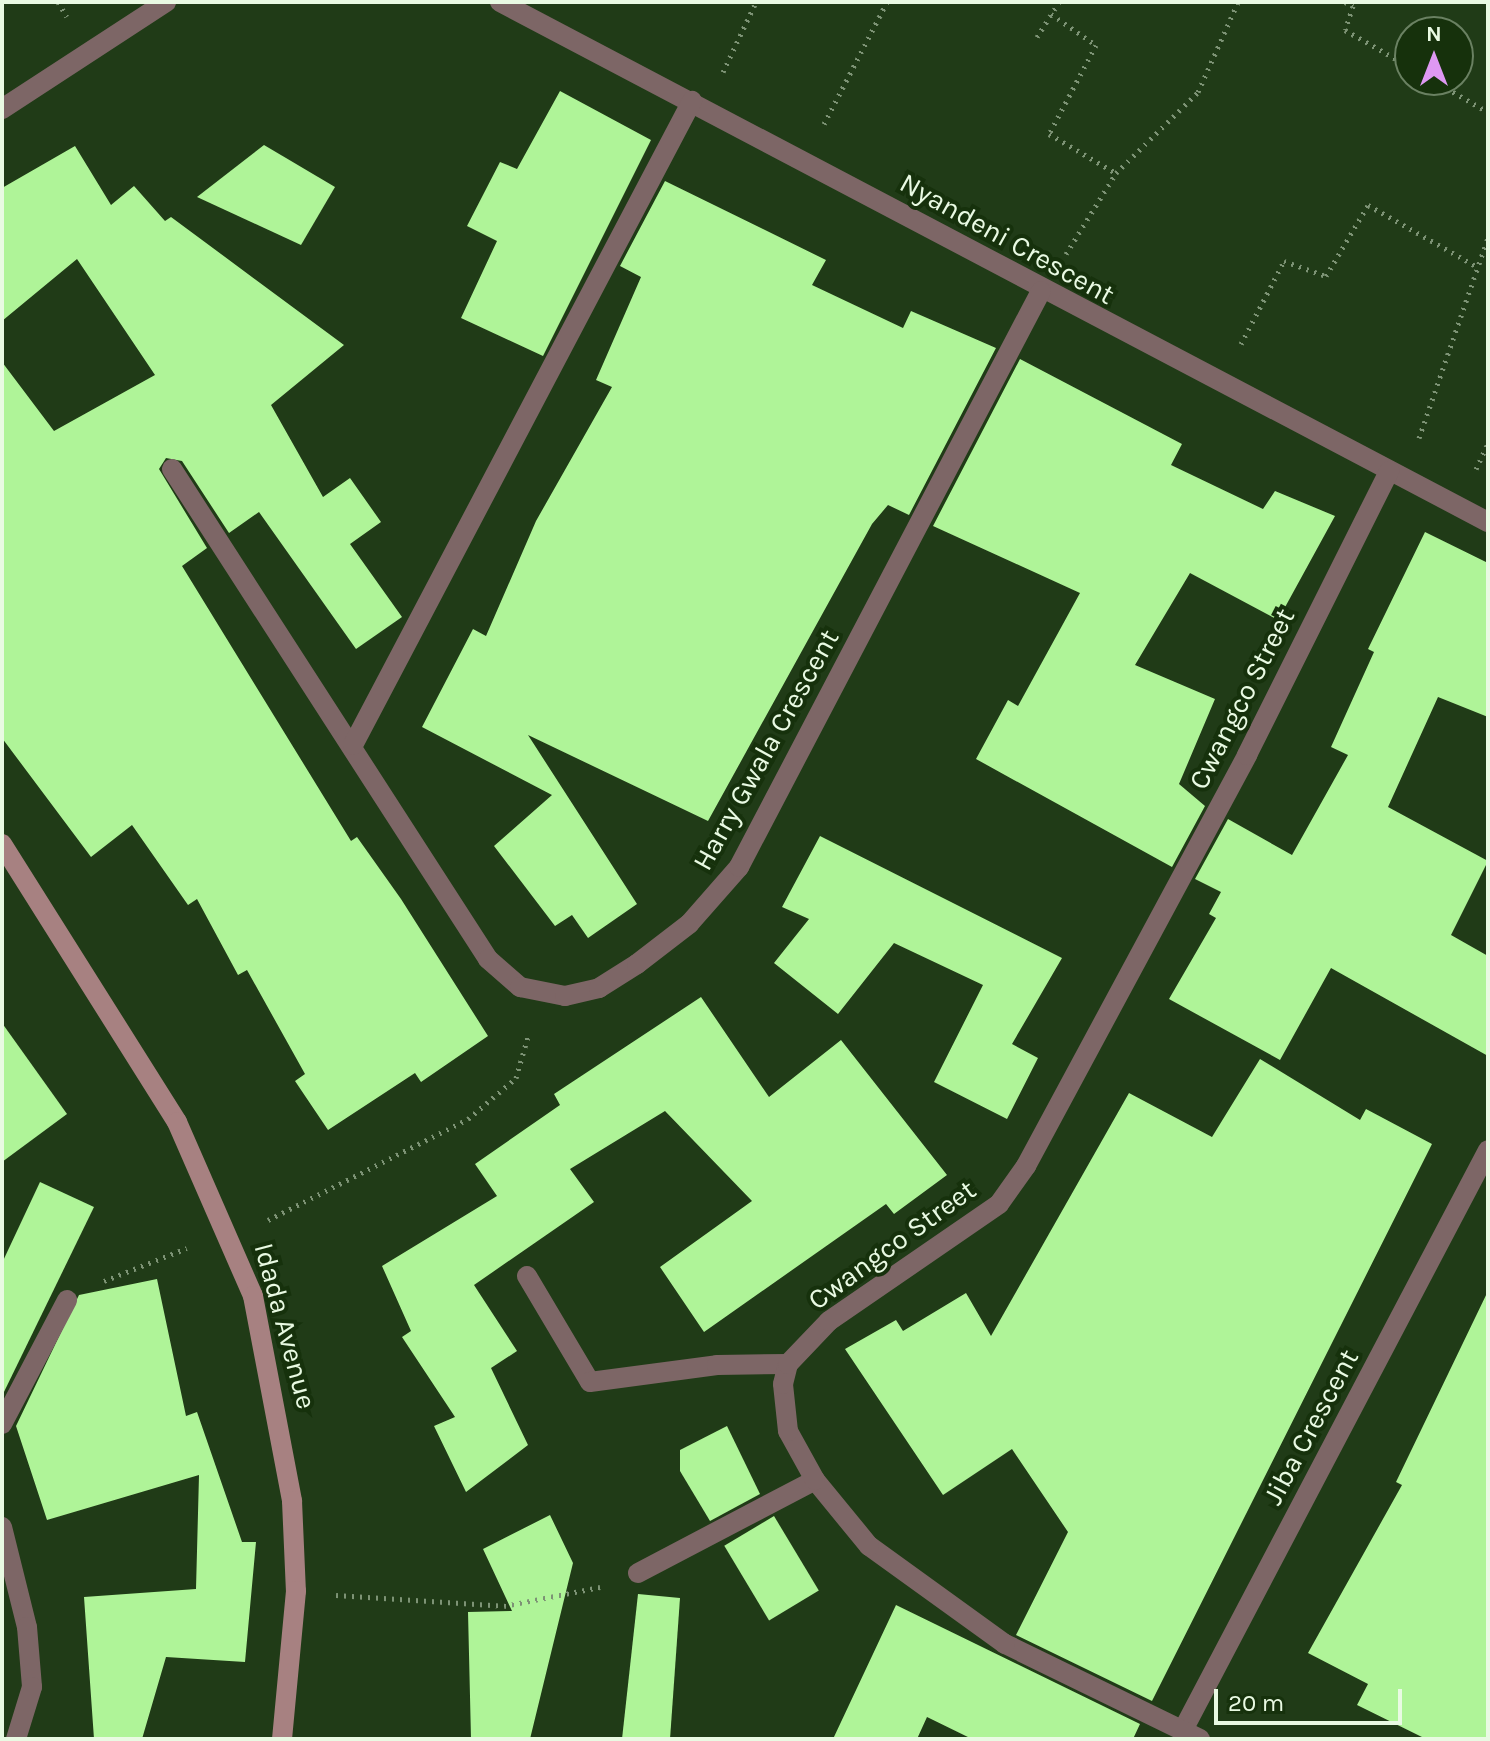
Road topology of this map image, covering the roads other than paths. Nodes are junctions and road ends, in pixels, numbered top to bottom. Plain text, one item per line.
1 (166, 2) edge
2 (500, 2) edge
3 (699, 105) junction
4 (2, 109) edge
5 (1041, 291) junction
6 (172, 469) dead end
7 (1397, 476) junction
8 (1488, 522) edge
9 (353, 745) junction
10 (2, 844) edge
11 (1488, 1150) edge
12 (527, 1276) dead end
13 (67, 1300) road end
14 (788, 1364) junction
15 (2, 1424) edge
16 (815, 1480) junction
17 (2, 1527) edge
18 (638, 1573) road end
19 (1192, 1735) edge
20 (16, 1739) edge
21 (282, 1739) edge

1 - 4 street
2 - 3 street, Nyandeni Crescent
3 - 5 street, Nyandeni Crescent
3 - 9 street
5 - 7 street, Nyandeni Crescent
5 - 9 street, Harry Gwala Crescent
6 - 9 street
7 - 8 street, Nyandeni Crescent
7 - 14 street, Cwangco Street
10 - 21 street, Idada Avenue
11 - 19 street, Jiba Crescent
12 - 14 street
13 - 15 street
14 - 16 street
16 - 18 street
16 - 19 street
17 - 20 street

